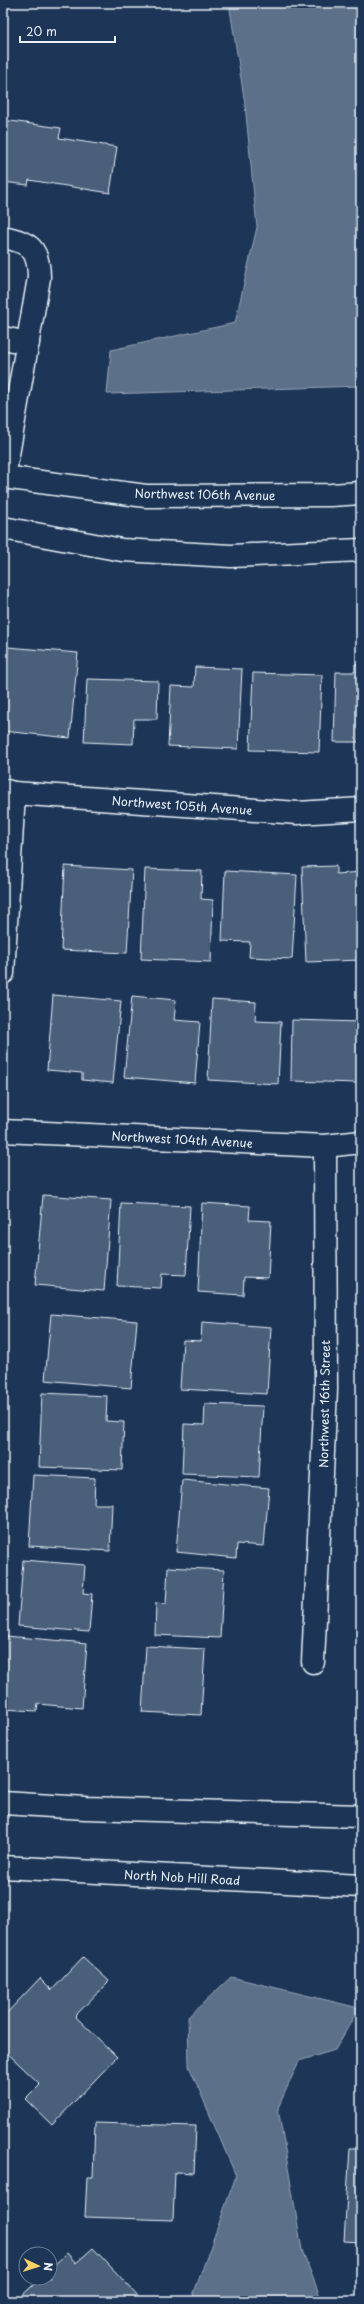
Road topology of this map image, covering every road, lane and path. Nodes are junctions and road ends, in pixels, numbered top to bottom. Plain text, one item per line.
1 (3, 237) edge
2 (3, 338) edge
3 (28, 343) junction
4 (4, 477) edge
5 (361, 493) edge
6 (3, 528) edge
7 (361, 550) edge
8 (8, 791) edge
9 (361, 809) edge
10 (3, 973) edge
11 (3, 1131) edge
12 (361, 1142) edge
13 (325, 1146) junction
14 (313, 1662) dead end
15 (3, 1803) edge
16 (361, 1816) edge
17 (3, 1867) edge
18 (361, 1886) edge

1 - 3 street
2 - 3 street
3 - 4 street
4 - 5 street, Northwest 106th Avenue
6 - 7 street
8 - 9 street, Northwest 105th Avenue
8 - 10 street
11 - 13 street, Northwest 104th Avenue
12 - 13 street, Northwest 104th Avenue
13 - 14 street, Northwest 16th Street
15 - 16 street
17 - 18 street, North Nob Hill Road

